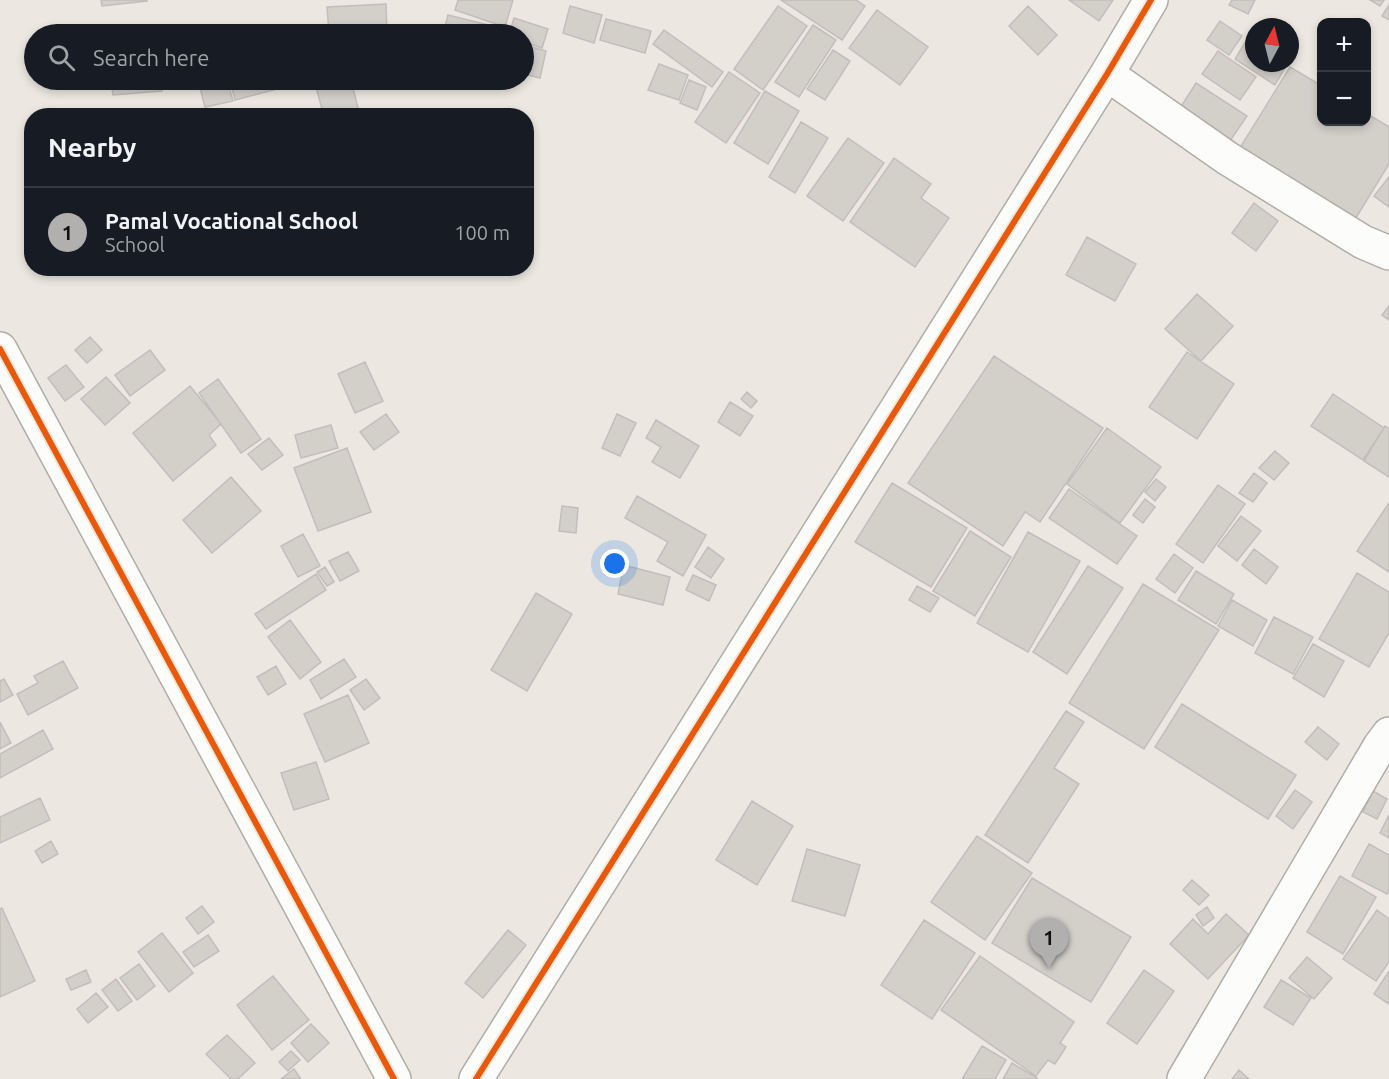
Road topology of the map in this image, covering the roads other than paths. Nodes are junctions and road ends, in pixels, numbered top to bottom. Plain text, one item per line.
1 (1151, 0) edge
2 (1107, 74) junction
3 (1389, 253) edge
4 (0, 349) edge
5 (1389, 734) edge
6 (394, 1079) edge
7 (476, 1079) edge
8 (1184, 1079) edge

1 - 2 street
2 - 3 street
2 - 7 street
4 - 6 street
5 - 8 street

